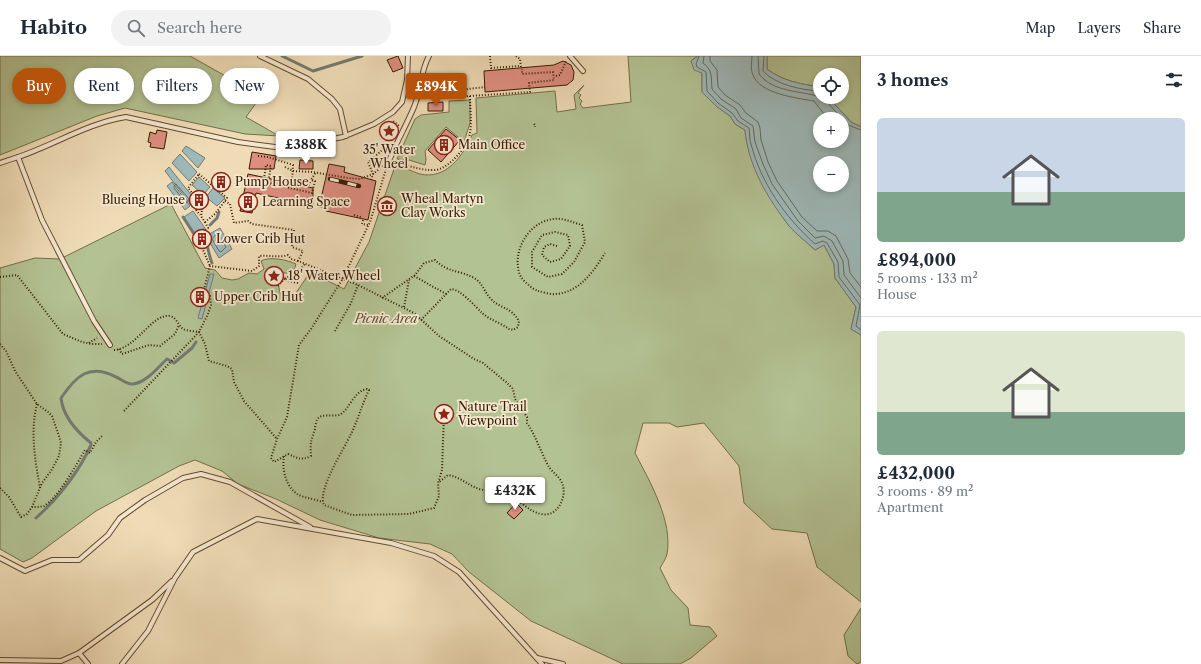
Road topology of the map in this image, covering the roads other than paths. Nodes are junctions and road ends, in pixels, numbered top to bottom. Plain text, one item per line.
1 (260, 56) edge
2 (408, 56) edge
3 (429, 56) edge
4 (570, 56) edge
5 (583, 71) dead end
6 (346, 136) junction
7 (18, 157) junction
8 (389, 162) road end
9 (0, 163) edge
10 (110, 345) dead end
11 (313, 530) junction
12 (0, 558) edge
13 (175, 578) junction
14 (79, 653) junction
15 (536, 658) junction
16 (0, 660) edge
17 (88, 664) edge
18 (122, 664) edge
19 (542, 664) edge
20 (563, 664) edge

1 - 6 lane
2 - 6 lane
3 - 8 lane
4 - 5 lane
6 - 7 lane
7 - 9 lane
7 - 10 lane
11 - 12 lane
11 - 13 lane
11 - 15 lane
13 - 14 lane
13 - 18 lane
14 - 16 lane
14 - 17 lane
15 - 19 lane
15 - 20 lane

